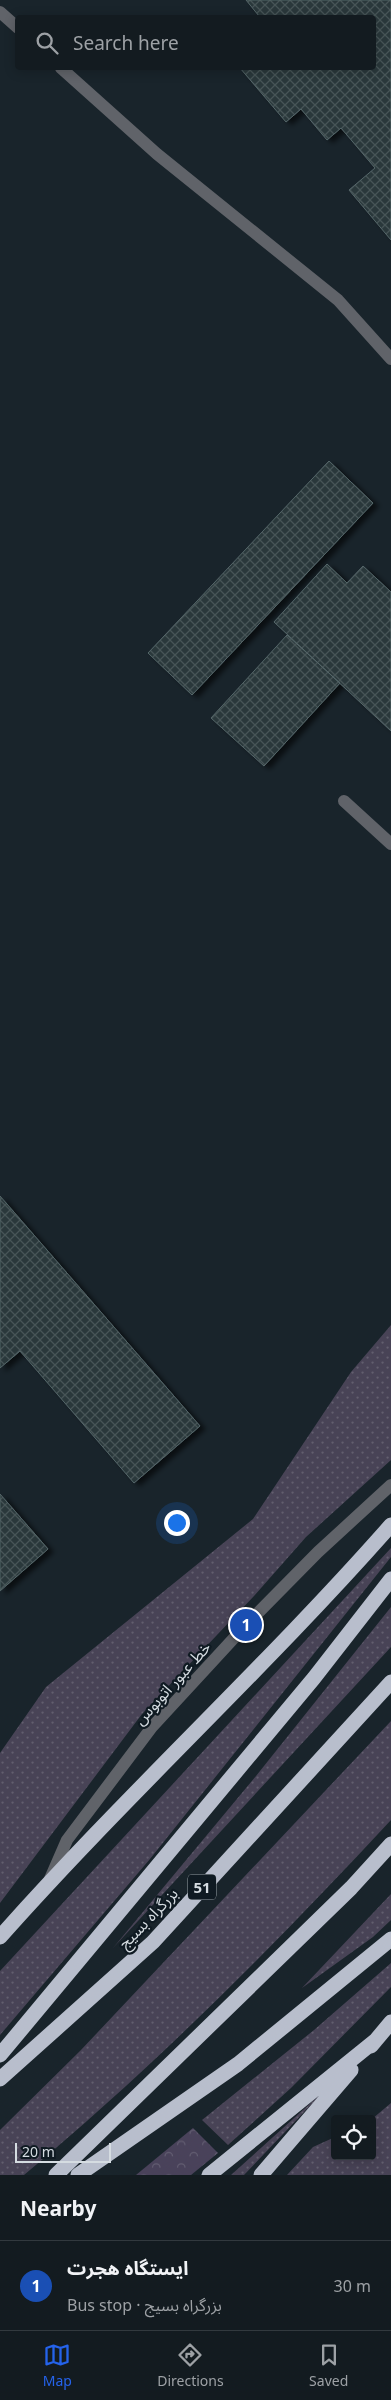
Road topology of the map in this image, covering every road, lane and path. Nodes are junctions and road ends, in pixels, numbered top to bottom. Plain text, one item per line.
1 (0, 12) edge
2 (15, 25) edge
3 (63, 70) edge
4 (391, 359) edge
5 (344, 801) dead end
6 (391, 844) edge
7 (391, 1484) edge
8 (391, 1525) edge
9 (391, 1579) edge
10 (391, 1682) edge
11 (391, 1844) edge
12 (48, 1883) junction
13 (0, 1937) edge
14 (391, 1939) edge
15 (391, 2022) edge
16 (376, 2040) junction
17 (0, 2055) edge
18 (0, 2079) edge
19 (56, 2175) edge
20 (78, 2175) edge
21 (210, 2175) edge
22 (261, 2175) edge

1 - 2 lane
3 - 4 lane
5 - 6 lane
7 - 12 lane, خط عبور اتوبوس
8 - 12 highway
9 - 17 highway
10 - 18 highway, بزرگراه بسیج / 51
11 - 19 highway
12 - 13 highway
14 - 20 highway
15 - 16 highway
16 - 21 highway
16 - 22 highway

